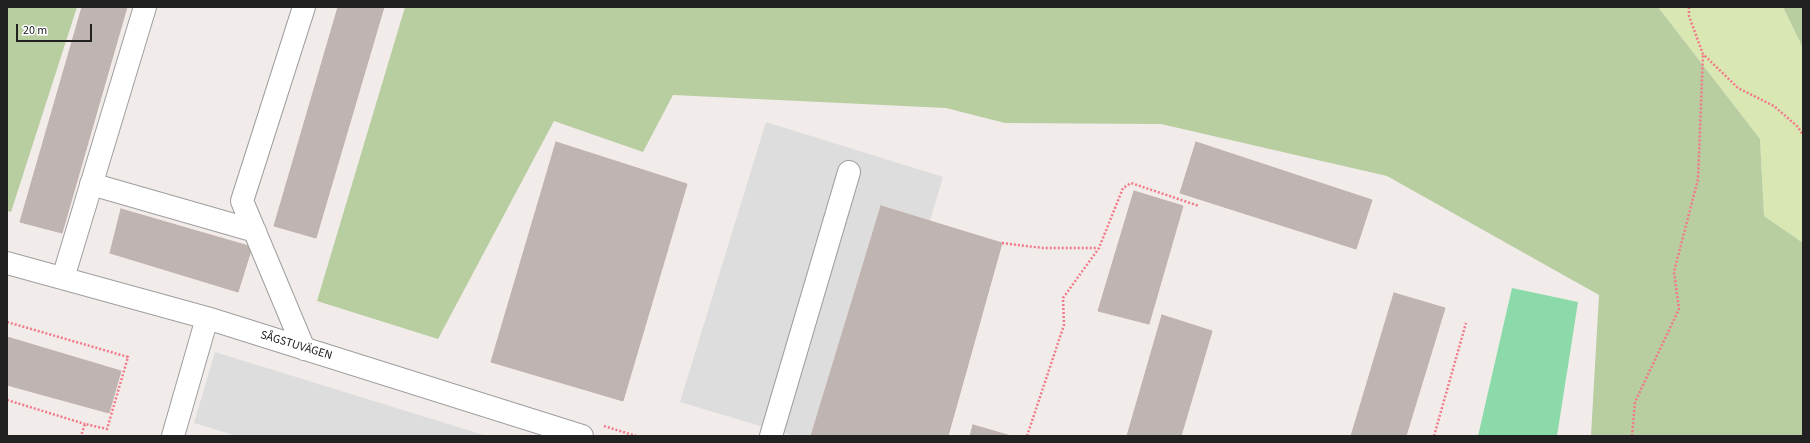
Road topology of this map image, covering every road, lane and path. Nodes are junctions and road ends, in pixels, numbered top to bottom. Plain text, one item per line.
1 (145, 7) edge
2 (304, 7) edge
3 (1689, 7) edge
4 (1703, 54) junction
5 (1803, 135) edge
6 (849, 172) dead end
7 (91, 184) junction
8 (1199, 206) dead end
9 (255, 231) junction
10 (1002, 243) dead end
11 (1099, 248) junction
12 (7, 263) edge
13 (63, 278) junction
14 (207, 318) junction
15 (7, 322) edge
16 (1466, 323) dead end
17 (304, 348) junction
18 (7, 400) edge
19 (85, 424) junction
20 (81, 436) edge
21 (173, 436) edge
22 (582, 436) edge
23 (771, 436) edge
24 (1027, 436) edge
25 (1434, 436) edge
26 (1632, 436) edge

1 - 7 street
2 - 9 street
3 - 4 path
4 - 5 path
4 - 26 path
6 - 23 street
7 - 9 street
7 - 13 street
8 - 11 path
9 - 17 street
10 - 11 path
11 - 24 path
12 - 13 street, SÅGSTUVÄGEN
13 - 14 street, SÅGSTUVÄGEN
14 - 17 street, SÅGSTUVÄGEN
14 - 21 street
15 - 19 path
16 - 25 path
17 - 22 street, SÅGSTUVÄGEN
18 - 19 path
19 - 20 path

